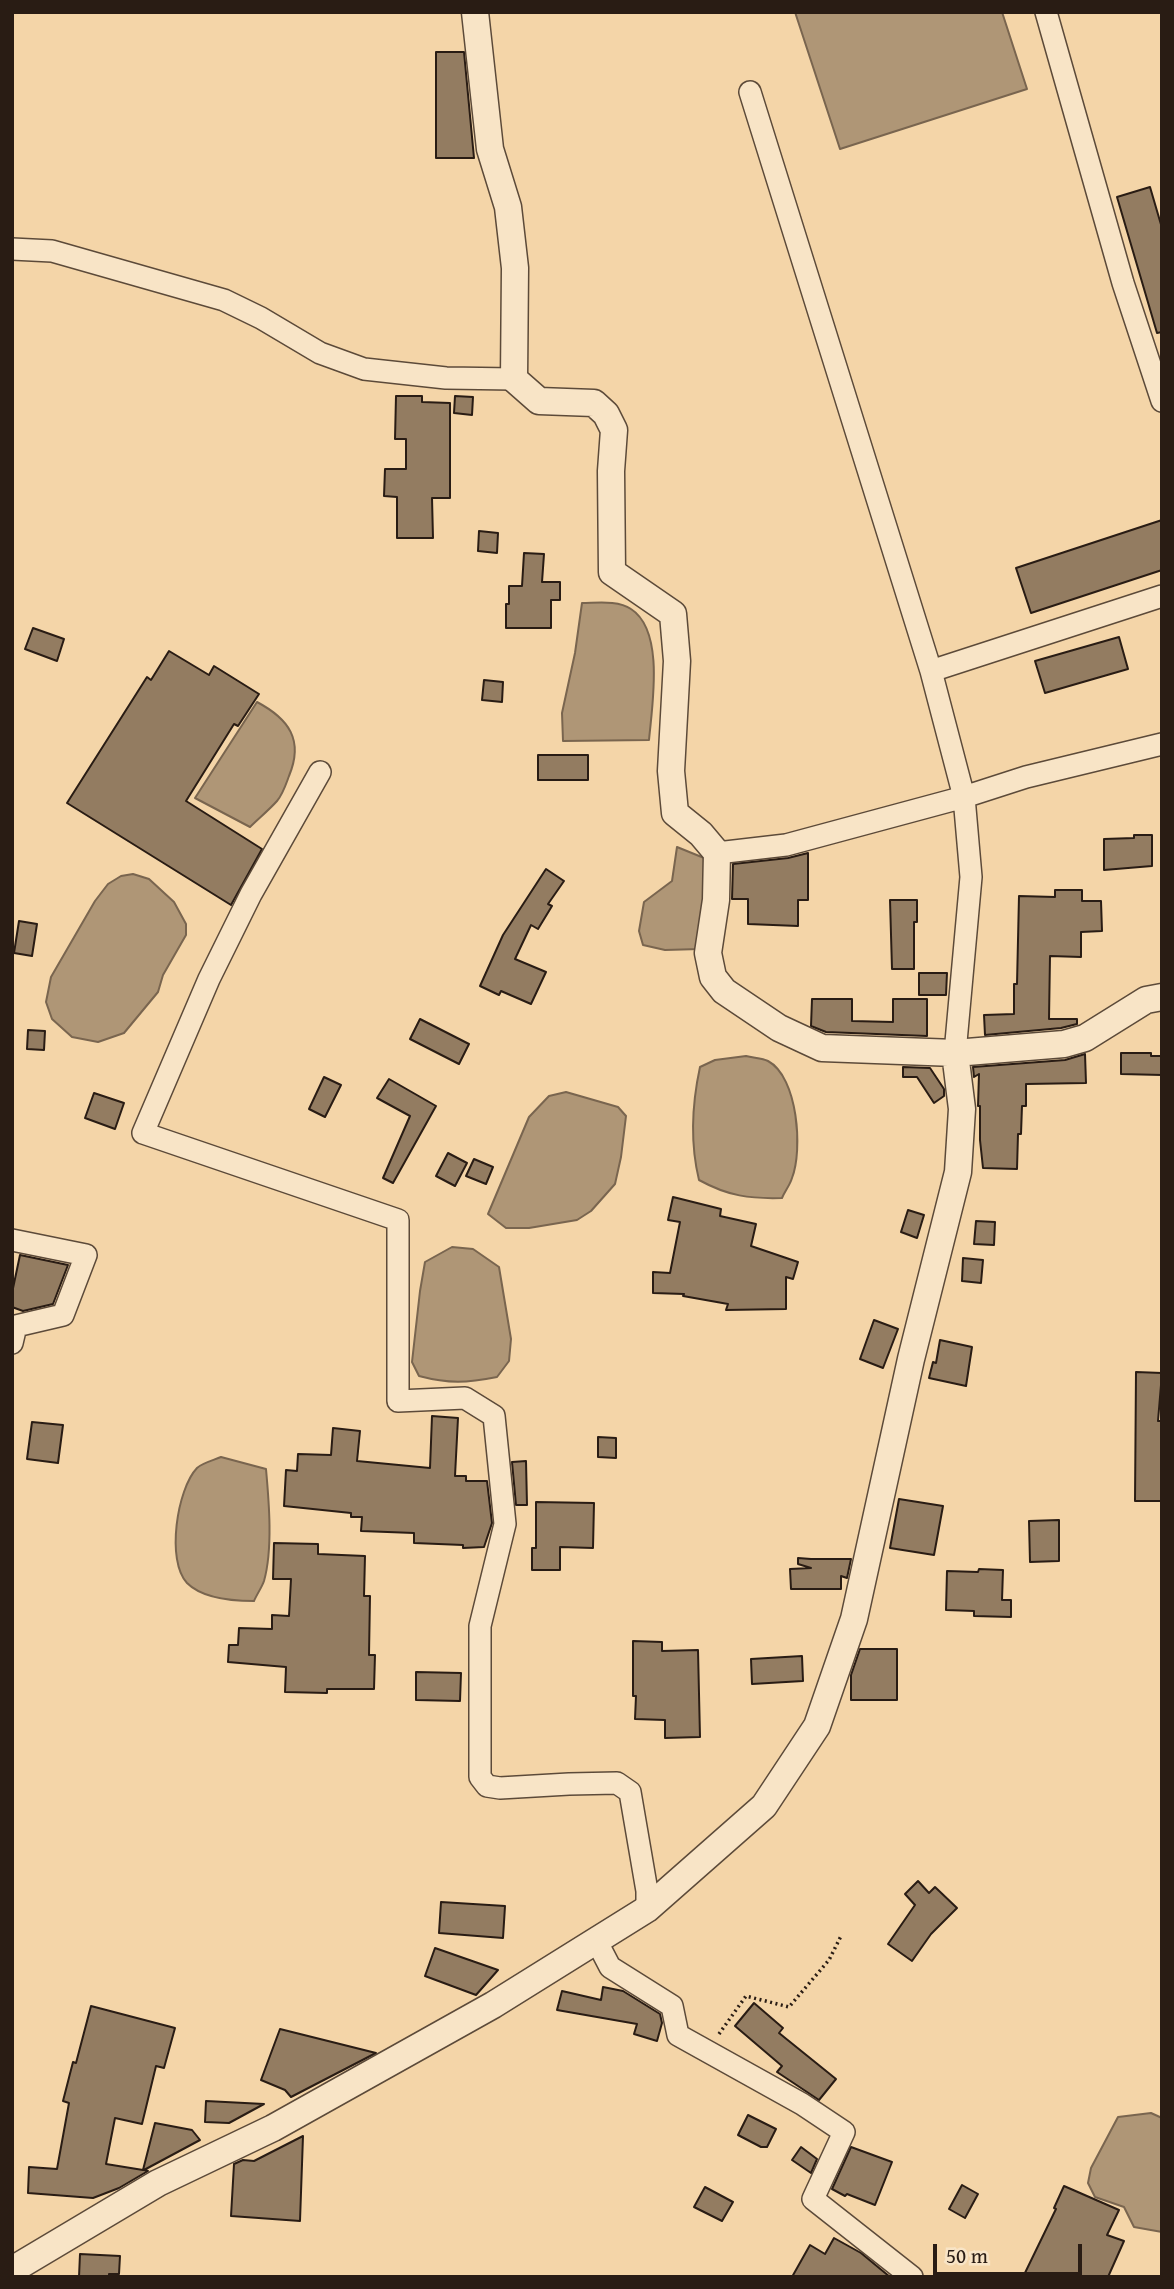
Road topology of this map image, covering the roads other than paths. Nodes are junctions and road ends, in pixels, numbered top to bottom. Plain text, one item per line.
1 (475, 12) edge
2 (1046, 12) edge
3 (750, 92) dead end
4 (12, 249) edge
5 (514, 379) junction
6 (1162, 401) edge
7 (1162, 596) edge
8 (931, 671) junction
9 (1162, 744) edge
10 (320, 772) dead end
11 (964, 797) junction
12 (718, 853) junction
13 (1162, 997) edge
14 (955, 1053) junction
15 (12, 1240) edge
16 (12, 1343) edge
17 (647, 1909) junction
18 (596, 1940) junction
19 (12, 2270) edge
20 (912, 2277) edge

1 - 5 street
2 - 6 street
3 - 8 street
4 - 5 street
5 - 12 street
7 - 8 street
8 - 11 street
9 - 11 street
10 - 17 street
11 - 12 street
11 - 14 street
12 - 14 street
13 - 14 street
14 - 17 street
15 - 16 street
17 - 18 street
18 - 19 street
18 - 20 street

